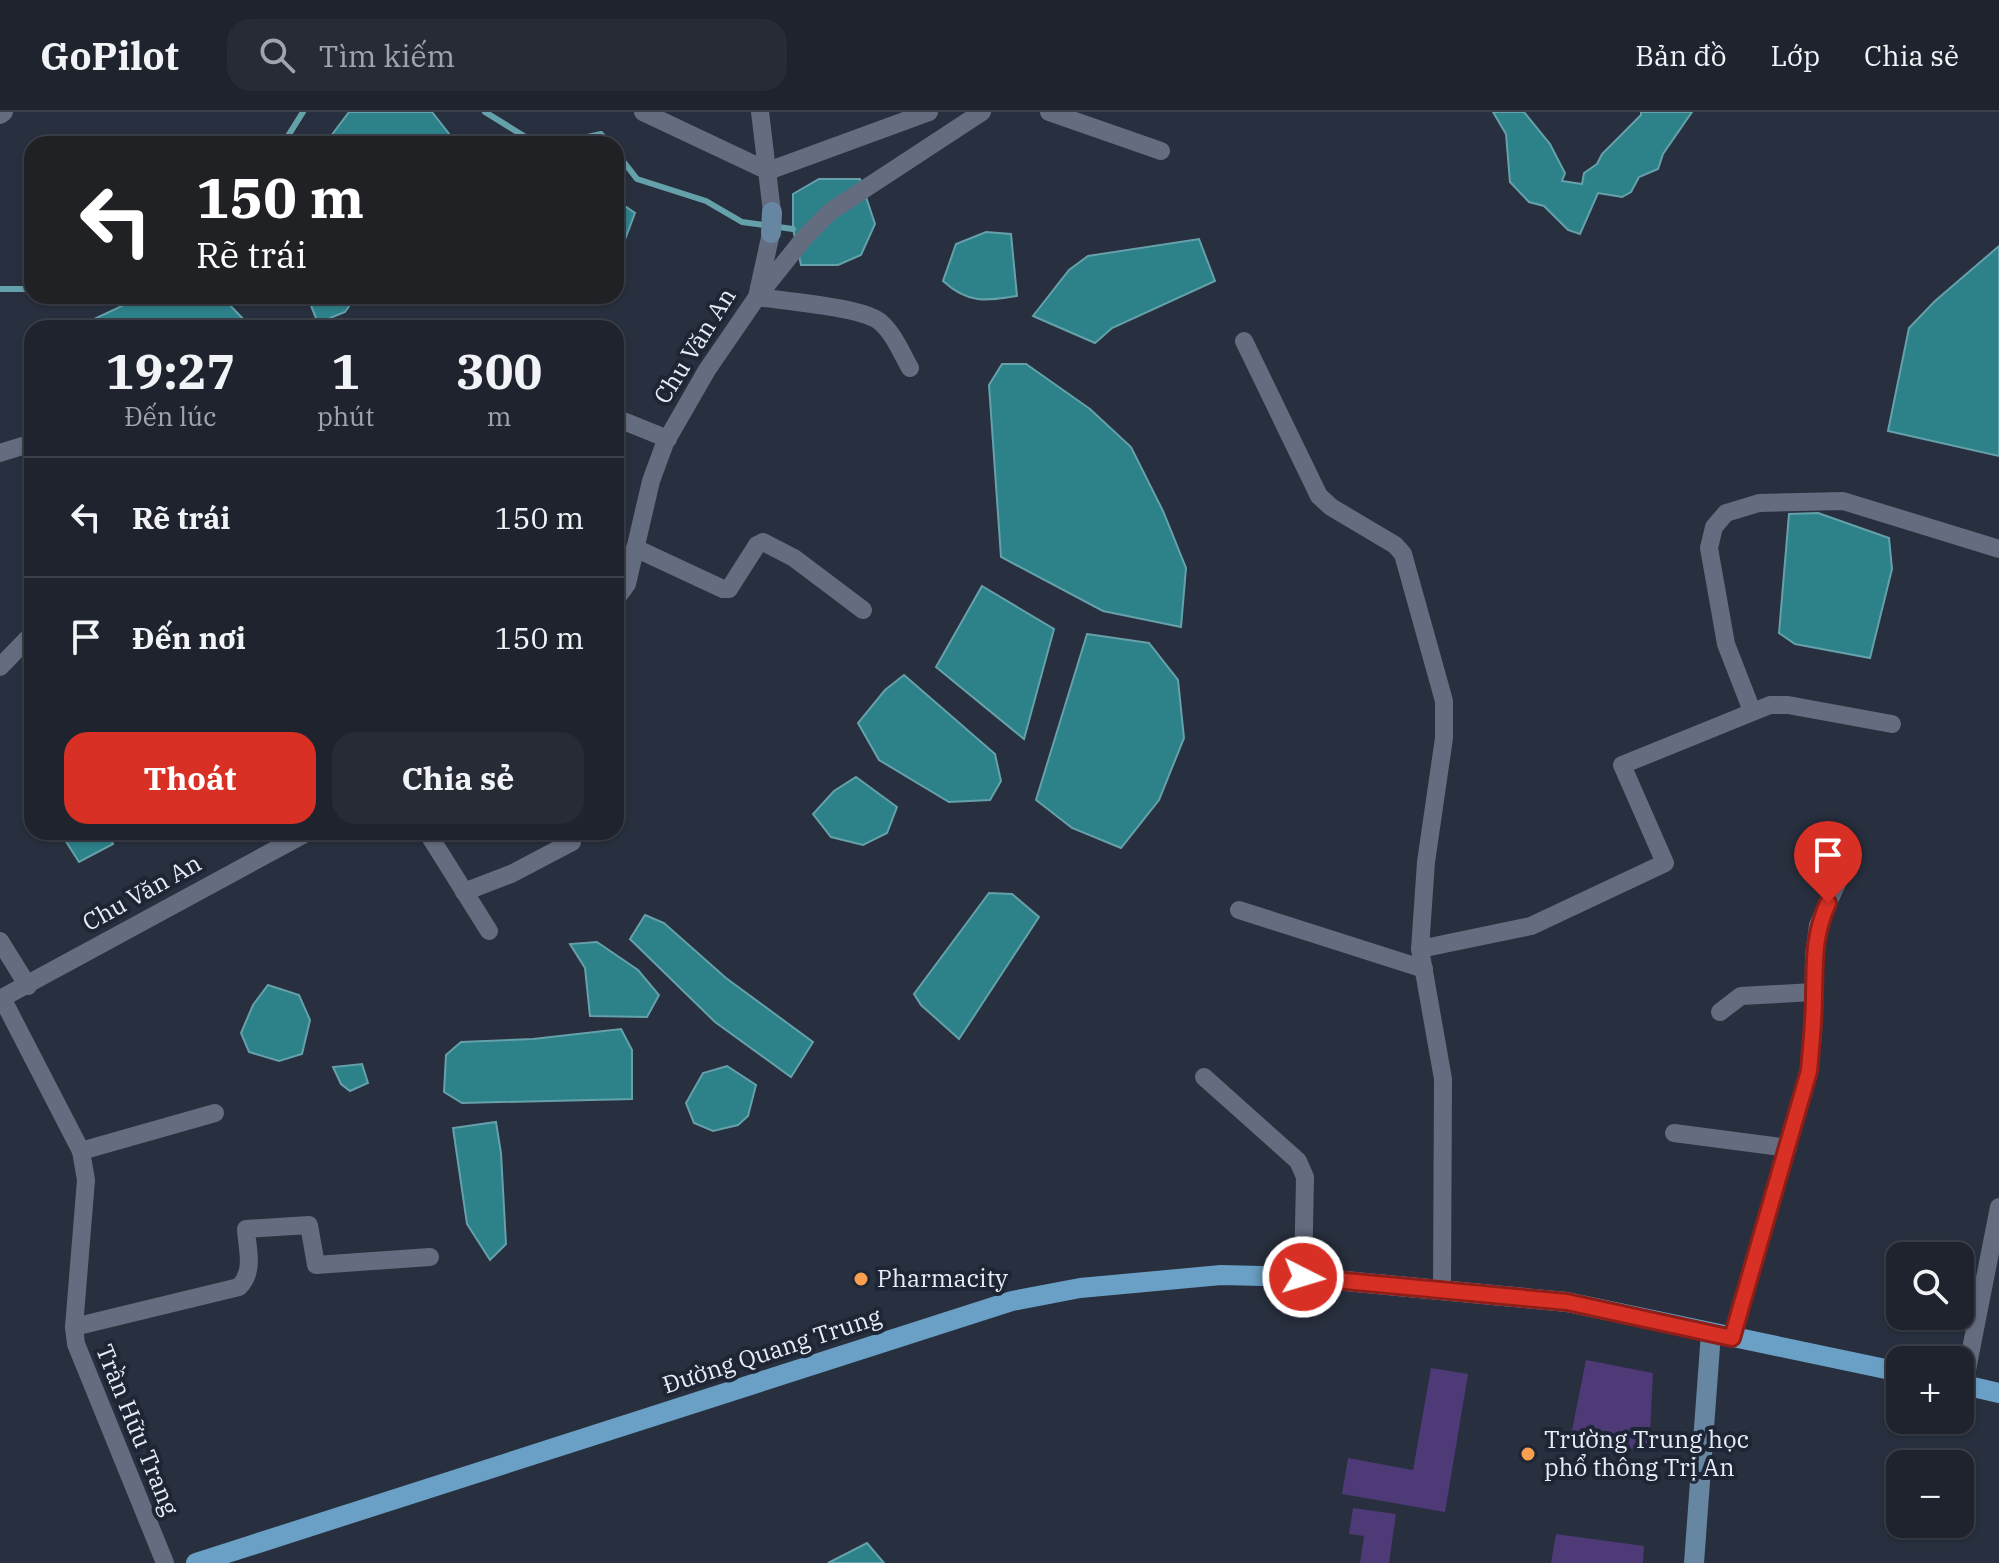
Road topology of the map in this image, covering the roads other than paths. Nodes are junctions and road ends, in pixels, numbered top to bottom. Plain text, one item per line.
1 (643, 112) edge
2 (760, 112) edge
3 (929, 112) edge
4 (982, 112) edge
5 (1049, 112) edge
6 (1161, 151) dead end
7 (768, 171) junction
8 (757, 297) junction
9 (1244, 341) dead end
10 (910, 368) dead end
11 (624, 421) edge
12 (668, 439) junction
13 (24, 446) edge
14 (0, 453) edge
15 (635, 548) junction
16 (1999, 549) edge
17 (624, 588) edge
18 (863, 610) dead end
19 (24, 642) edge
20 (0, 667) edge
21 (1752, 711) junction
22 (1892, 724) dead end
23 (293, 840) edge
24 (432, 840) edge
25 (572, 842) dead end
26 (1838, 881) dead end
27 (464, 892) junction
28 (1239, 910) dead end
29 (489, 931) dead end
30 (0, 941) edge
31 (1420, 949) junction
32 (1424, 969) junction
33 (28, 986) junction
34 (1814, 992) junction
35 (1, 998) edge
36 (1720, 1012) dead end
37 (1204, 1077) dead end
38 (215, 1113) dead end
39 (1674, 1133) dead end
40 (1788, 1148) junction
41 (81, 1151) junction
42 (1999, 1207) edge
43 (430, 1257) dead end
44 (1303, 1277) junction
45 (1442, 1290) junction
46 (74, 1327) junction
47 (1711, 1333) junction
48 (1732, 1338) junction
49 (1970, 1346) edge
50 (1886, 1369) edge
51 (1974, 1387) edge
52 (1999, 1393) edge
53 (165, 1563) edge
54 (196, 1563) edge
55 (1694, 1563) edge

1 - 7 street
2 - 7 street, Chu Văn An
3 - 7 street
4 - 8 street
5 - 6 street
7 - 8 street, Chu Văn An
8 - 10 street
8 - 12 street, Chu Văn An
9 - 31 street
11 - 12 street
12 - 15 street, Chu Văn An
13 - 14 street
15 - 17 street, Chu Văn An
15 - 18 street
16 - 21 street
19 - 20 street
21 - 22 street
21 - 31 street
23 - 33 street, Chu Văn An
24 - 27 street
25 - 27 street
26 - 34 street
27 - 29 street
28 - 32 street
30 - 33 street
31 - 32 street
32 - 45 street
33 - 35 street, Chu Văn An
34 - 36 street
34 - 40 street
35 - 41 street, Trần Hữu Trang
37 - 44 street
38 - 41 street
39 - 40 street
40 - 48 street
41 - 46 street, Trần Hữu Trang
42 - 49 street
43 - 46 street
44 - 45 main road, Đường Quang Trung
44 - 54 main road, Đường Quang Trung
45 - 47 main road, Đường Quang Trung
46 - 53 street, Trần Hữu Trang
47 - 48 main road, Đường Quang Trung
47 - 55 street
48 - 50 main road, Đường Quang Trung
51 - 52 main road

